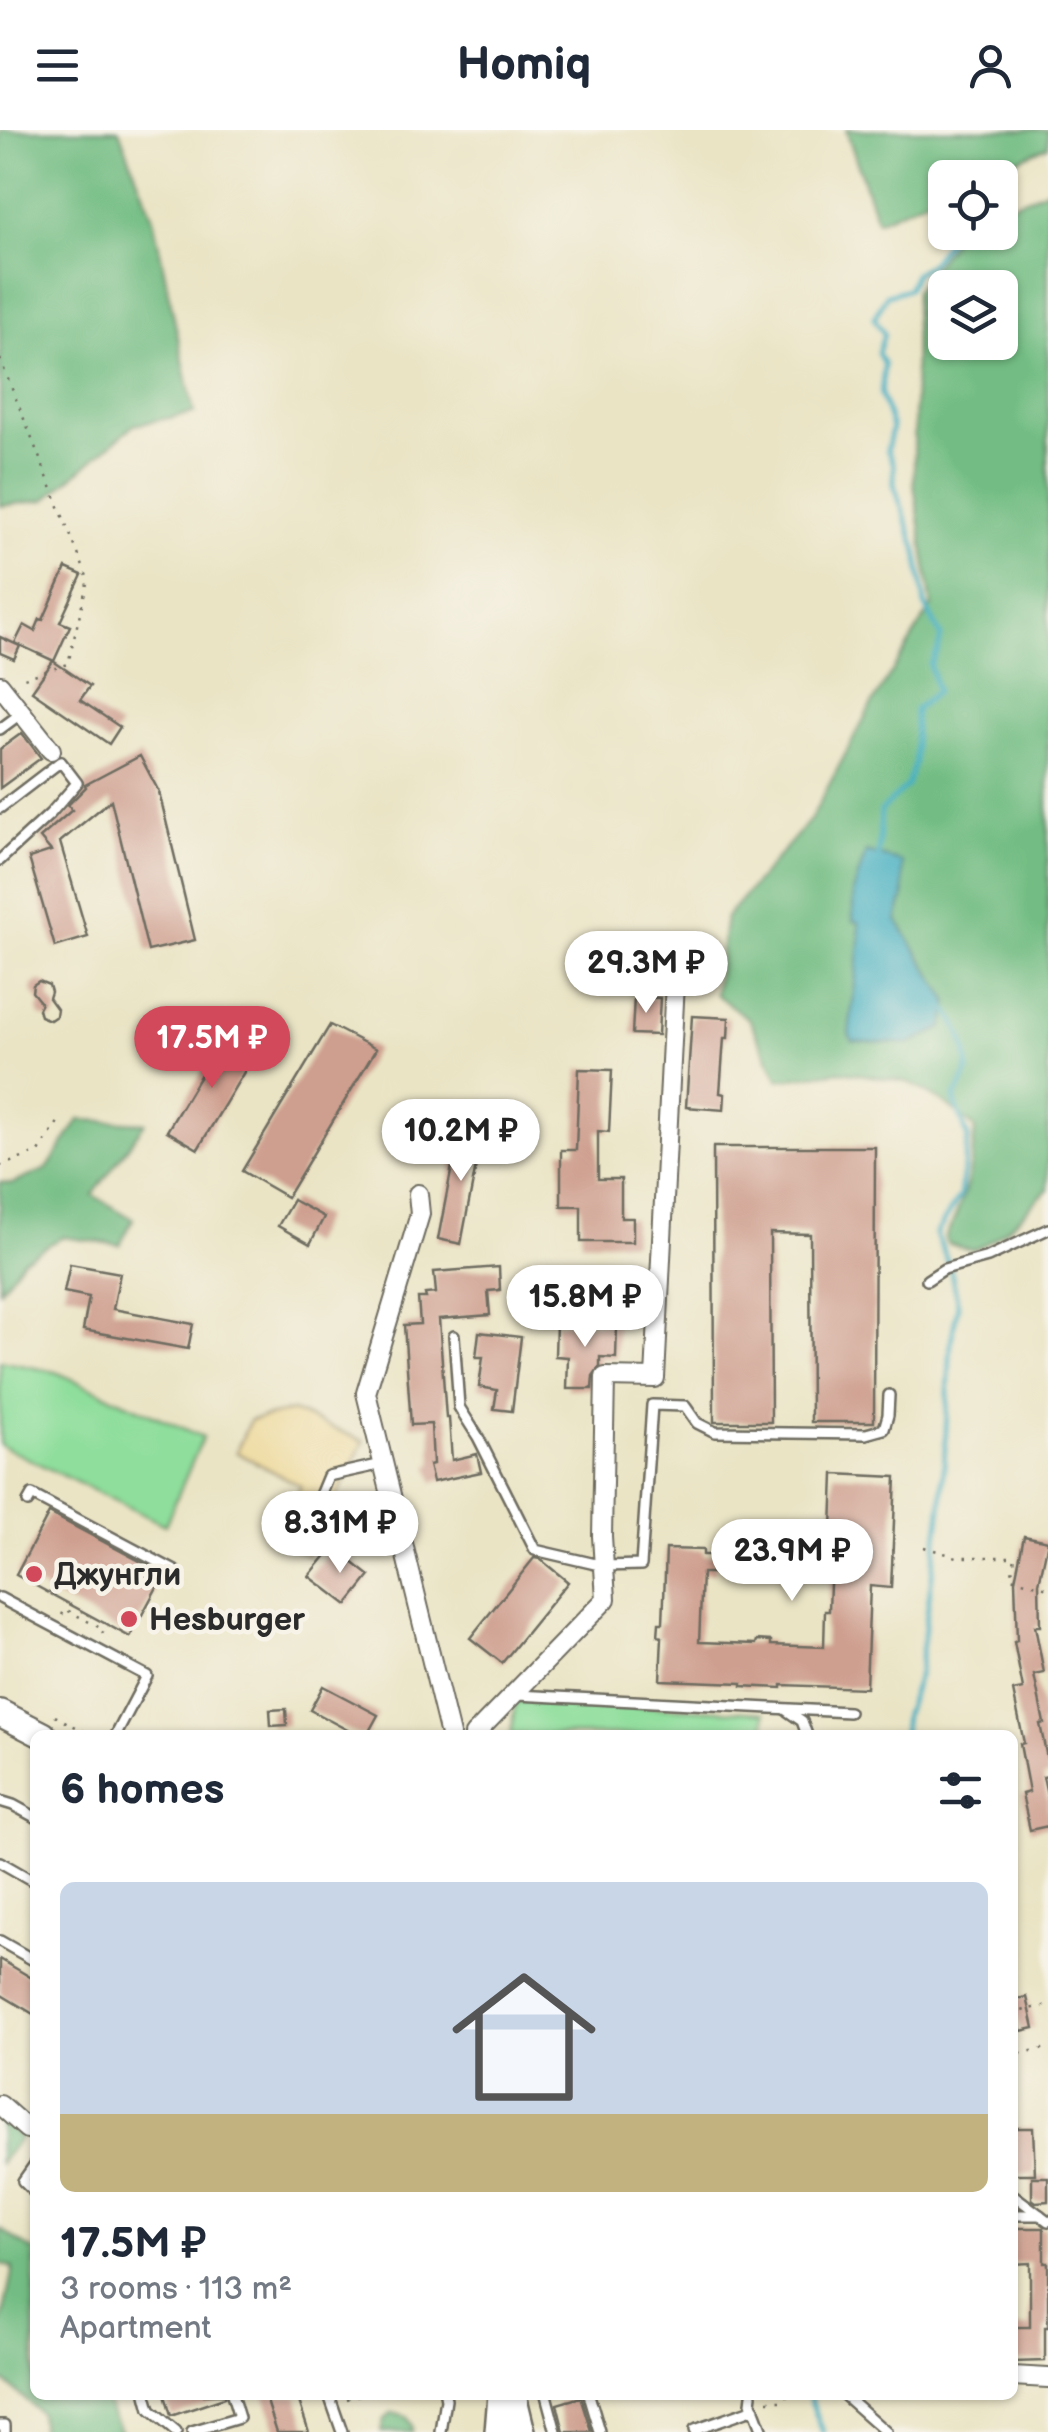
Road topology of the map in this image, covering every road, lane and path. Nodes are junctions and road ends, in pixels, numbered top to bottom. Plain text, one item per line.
1 (0, 359) edge
2 (0, 685) edge
3 (23, 712) junction
4 (0, 729) edge
5 (56, 756) junction
6 (0, 808) edge
7 (0, 860) edge
8 (675, 982) dead end
9 (60, 1118) dead end
10 (0, 1166) edge
11 (418, 1194) dead end
12 (1048, 1229) edge
13 (927, 1280) dead end
14 (454, 1336) dead end
15 (655, 1378) junction
16 (889, 1395) dead end
17 (652, 1405) junction
18 (383, 1464) junction
19 (28, 1502) dead end
20 (311, 1517) dead end
21 (924, 1547) dead end
22 (604, 1566) junction
23 (171, 1578) dead end
24 (1048, 1588) edge
25 (0, 1598) edge
26 (55, 1628) junction
27 (104, 1630) dead end
28 (514, 1694) junction
29 (784, 1708) junction
30 (848, 1712) dead end
31 (2, 1721) edge
32 (119, 1730) edge
33 (449, 1730) edge
34 (479, 1730) edge
35 (805, 1730) edge
36 (30, 1731) edge
37 (0, 1801) edge
38 (30, 1814) edge
39 (0, 1862) edge
40 (30, 1879) edge
41 (0, 1941) edge
42 (30, 1958) edge
43 (1048, 2005) edge
44 (1018, 2012) edge
45 (1048, 2048) edge
46 (1018, 2055) edge
47 (0, 2105) edge
48 (30, 2129) edge
49 (1018, 2198) edge
50 (1018, 2216) edge
51 (1044, 2218) edge
52 (1018, 2376) edge
53 (1048, 2378) edge
54 (147, 2400) edge
55 (234, 2400) edge
56 (331, 2400) edge
57 (446, 2400) edge
58 (501, 2400) edge
59 (513, 2400) edge
60 (547, 2400) edge
61 (591, 2400) edge
62 (753, 2400) edge
63 (850, 2400) edge
64 (754, 2409) junction
65 (0, 2424) edge
66 (5, 2432) edge
67 (176, 2432) edge
68 (192, 2432) edge
69 (342, 2432) edge
70 (440, 2432) edge
71 (498, 2432) edge
72 (522, 2432) edge
73 (556, 2432) edge
74 (600, 2432) edge
75 (695, 2432) edge
76 (762, 2432) edge
77 (886, 2432) edge

1 - 2 path
2 - 3 street
3 - 4 lane
3 - 5 street
5 - 6 lane
5 - 7 lane
8 - 15 street
9 - 10 path
11 - 18 street
12 - 13 lane
14 - 22 lane
15 - 17 lane
15 - 22 street
16 - 17 lane
17 - 22 lane
18 - 20 lane
18 - 33 street
19 - 23 lane
21 - 24 path
22 - 28 street
25 - 26 lane
26 - 27 path
26 - 32 lane
28 - 29 lane
28 - 34 street
29 - 30 lane
29 - 35 lane
31 - 36 street
37 - 38 lane
39 - 40 lane
41 - 42 lane
43 - 44 path
45 - 46 path
47 - 48 street
49 - 51 lane
50 - 51 lane
52 - 53 street
54 - 67 lane
55 - 68 lane
56 - 69 lane
57 - 70 lane
58 - 71 street
59 - 72 street
60 - 73 lane
61 - 74 lane
62 - 64 lane
63 - 77 lane
64 - 75 lane
64 - 76 lane
65 - 66 lane

